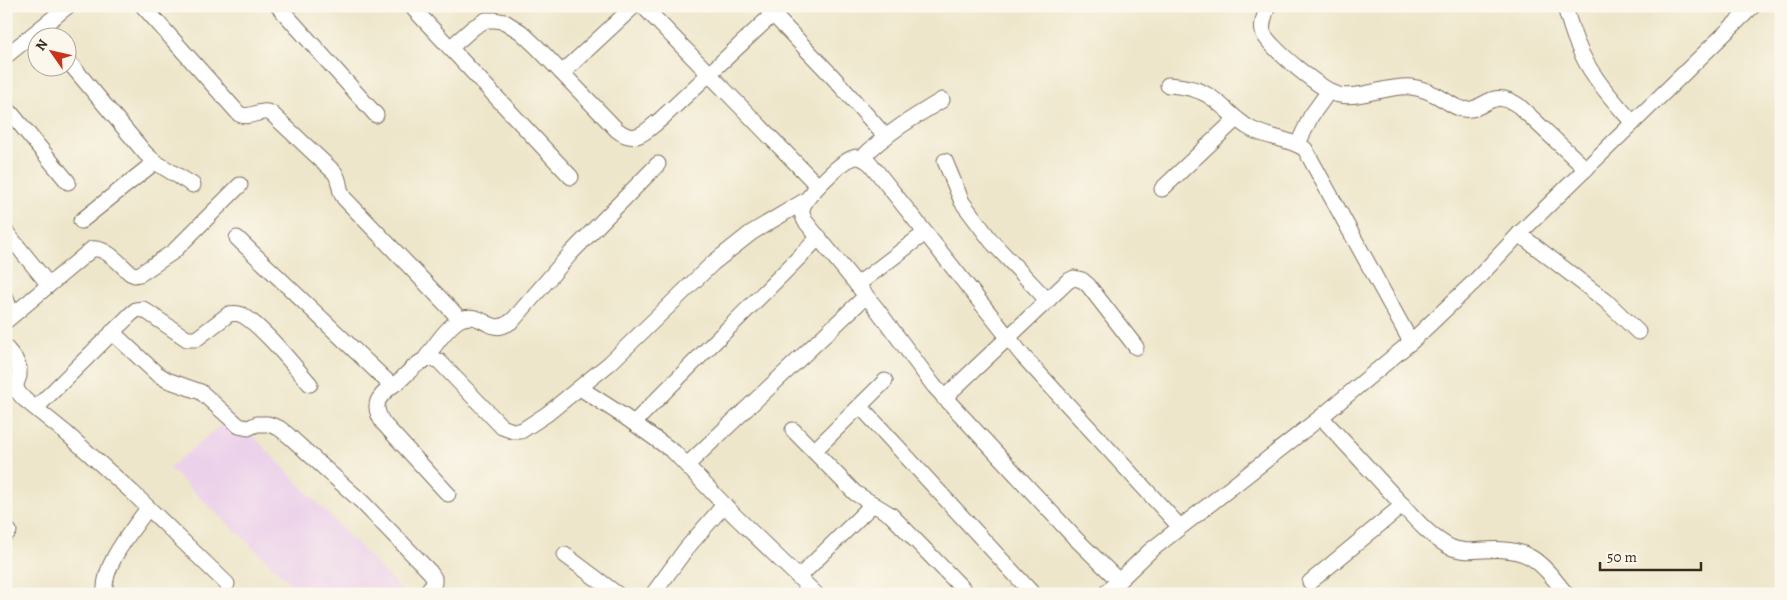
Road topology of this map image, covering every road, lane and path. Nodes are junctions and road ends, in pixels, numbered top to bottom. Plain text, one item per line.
1 (68, 6) edge
2 (143, 6) edge
3 (278, 6) edge
4 (411, 6) edge
5 (634, 6) edge
6 (643, 6) edge
7 (1268, 6) edge
8 (1753, 6) edge
9 (1564, 7) edge
10 (769, 10) edge
11 (48, 28) edge
12 (28, 43) edge
13 (450, 48) junction
14 (6, 56) edge
15 (78, 73) edge
16 (562, 73) junction
17 (710, 75) junction
18 (1168, 85) dead end
19 (1329, 91) junction
20 (942, 100) dead end
21 (6, 107) edge
22 (376, 115) dead end
23 (1236, 119) junction
24 (1633, 123) junction
25 (886, 136) junction
26 (1298, 144) junction
27 (862, 158) junction
28 (945, 161) dead end
29 (155, 162) junction
30 (658, 164) dead end
31 (1586, 169) junction
32 (571, 177) dead end
33 (68, 182) dead end
34 (193, 185) dead end
35 (240, 186) dead end
36 (818, 186) junction
37 (1162, 189) dead end
38 (806, 200) junction
39 (81, 221) dead end
40 (6, 232) edge
41 (925, 233) junction
42 (1519, 234) junction
43 (819, 237) junction
44 (237, 238) dead end
45 (49, 285) junction
46 (861, 291) junction
47 (6, 299) edge
48 (1048, 301) junction
49 (6, 318) edge
50 (460, 319) junction
51 (6, 321) edge
52 (112, 332) junction
53 (1638, 332) dead end
54 (1008, 338) junction
55 (1411, 342) junction
56 (1136, 347) dead end
57 (6, 348) edge
58 (425, 359) junction
59 (885, 381) dead end
60 (310, 384) dead end
61 (393, 384) junction
62 (580, 388) junction
63 (944, 398) junction
64 (860, 406) junction
65 (36, 408) junction
66 (1321, 417) junction
67 (634, 423) junction
68 (793, 430) dead end
69 (814, 451) junction
70 (687, 465) junction
71 (448, 494) dead end
72 (873, 504) junction
73 (724, 505) junction
74 (1402, 505) junction
75 (148, 508) junction
76 (1180, 527) junction
77 (565, 555) dead end
78 (799, 577) junction
79 (1118, 580) junction
80 (1310, 582) dead end
81 (227, 584) dead end
82 (105, 594) edge
83 (425, 594) edge
84 (617, 594) edge
85 (653, 594) edge
86 (816, 594) edge
87 (968, 594) edge
88 (1032, 594) edge
89 (1105, 594) edge
90 (1566, 594) edge

1 - 11 street
2 - 50 street
3 - 22 street
4 - 13 street
5 - 16 street
6 - 17 street
7 - 19 street
8 - 24 street
9 - 24 street
10 - 17 street
10 - 25 street
12 - 14 street
13 - 16 street
13 - 32 street
15 - 29 street
16 - 17 street
17 - 36 street
18 - 23 street
19 - 26 street
19 - 31 street
20 - 25 street
21 - 33 street
23 - 26 street
23 - 37 street
24 - 31 street
25 - 27 street
26 - 55 street
27 - 36 street
27 - 41 street
28 - 48 street
29 - 34 street
29 - 39 street
30 - 50 street
31 - 42 street
35 - 45 street
36 - 38 street
38 - 43 street
38 - 62 street
40 - 45 street
41 - 46 street
41 - 54 street
42 - 53 street
42 - 55 street
43 - 46 street
43 - 67 street
44 - 61 street
45 - 51 street
46 - 63 street
46 - 70 street
47 - 49 street
48 - 54 street
48 - 56 street
50 - 58 street
52 - 60 street
52 - 65 street
52 - 83 street
54 - 63 street
54 - 76 street
55 - 66 street
57 - 65 street
58 - 61 street
58 - 62 street
59 - 64 street
61 - 71 street
62 - 67 street
63 - 79 street
64 - 69 street
64 - 88 street
65 - 75 street
66 - 74 street
66 - 76 street
67 - 70 street
68 - 69 street
69 - 72 street
70 - 73 street
72 - 78 street
72 - 87 street
73 - 78 street
73 - 85 street
74 - 80 street
74 - 90 street
75 - 81 street
75 - 82 street
76 - 79 street
77 - 84 street
78 - 86 street
79 - 89 street

